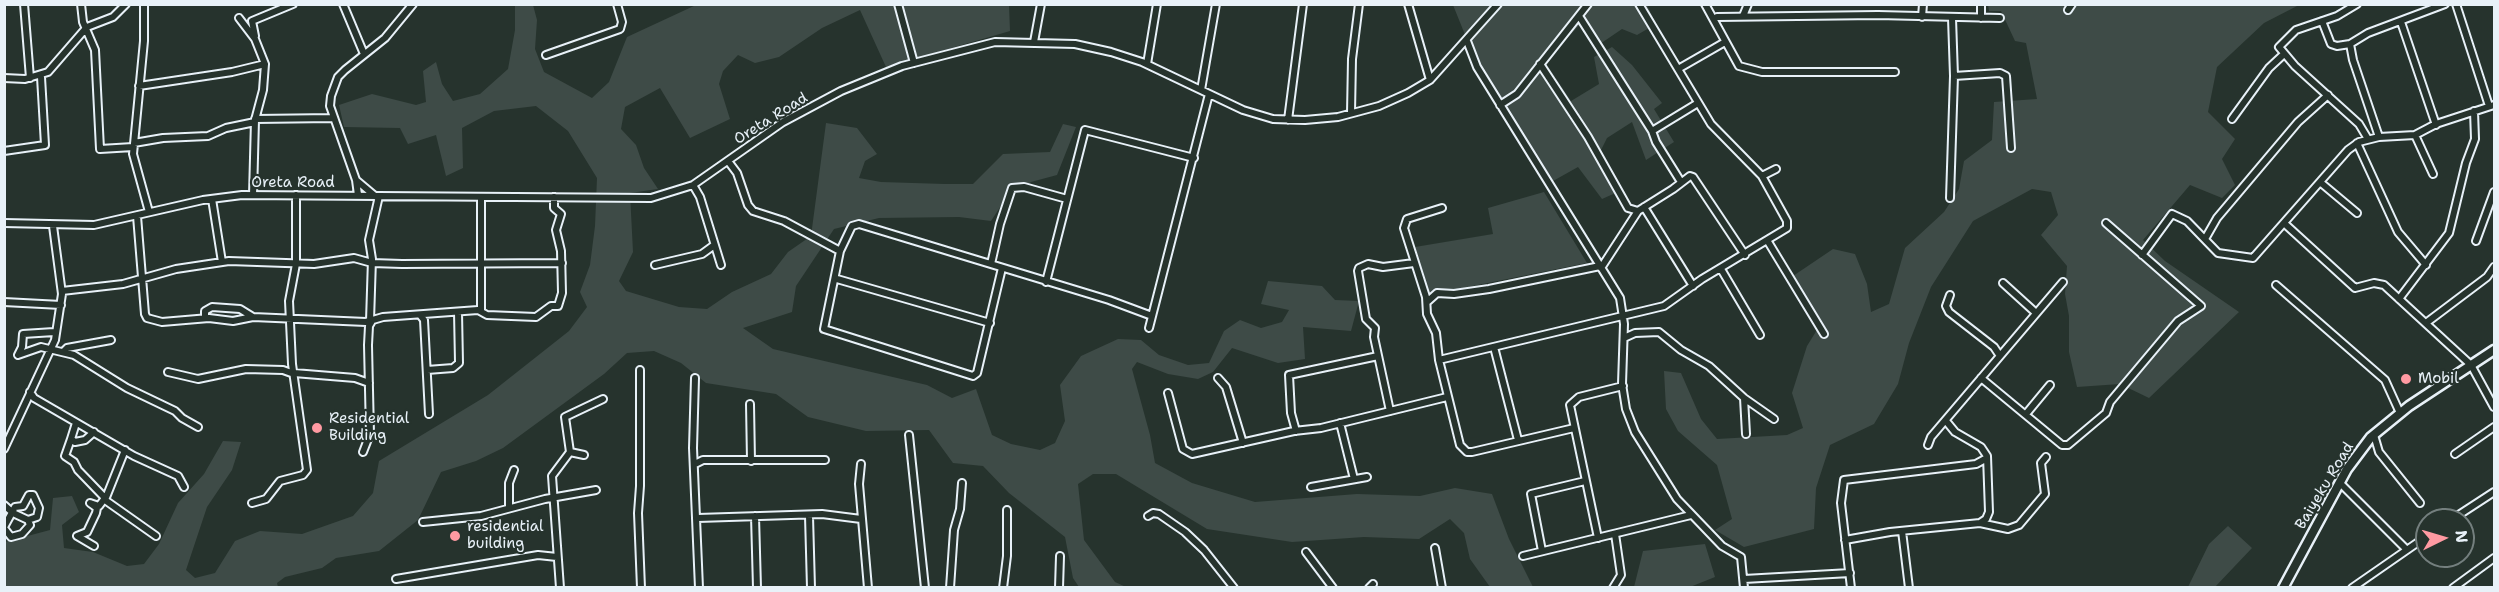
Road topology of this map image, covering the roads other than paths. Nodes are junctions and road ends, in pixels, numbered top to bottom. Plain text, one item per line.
1 (24, 4) edge
2 (81, 4) edge
3 (144, 4) edge
4 (292, 4) edge
5 (343, 4) edge
6 (413, 4) edge
7 (617, 4) edge
8 (898, 4) edge
9 (1041, 4) edge
10 (1157, 4) edge
11 (1216, 4) edge
12 (1303, 4) edge
13 (1359, 4) edge
14 (1408, 4) edge
15 (1498, 4) edge
16 (1588, 4) edge
17 (1639, 4) edge
18 (1705, 4) edge
19 (1748, 4) edge
20 (1923, 4) edge
21 (1981, 4) edge
22 (2357, 4) edge
23 (2445, 4) edge
24 (124, 5) edge
25 (2456, 5) edge
26 (1579, 16) junction
27 (1743, 16) junction
28 (1717, 17) dead end
29 (1922, 17) junction
30 (239, 18) dead end
31 (1952, 18) junction
32 (1981, 18) junction
33 (2000, 18) dead end
34 (2322, 21) junction
35 (2401, 22) junction
36 (87, 27) junction
37 (255, 39) junction
38 (1467, 41) junction
39 (1034, 42) junction
40 (1725, 42) junction
41 (2350, 44) junction
42 (364, 54) junction
43 (2284, 54) junction
44 (546, 55) dead end
45 (914, 63) junction
46 (265, 64) junction
47 (1147, 64) junction
48 (1540, 64) junction
49 (1678, 69) junction
50 (1895, 72) dead end
51 (1954, 76) junction
52 (41, 77) junction
53 (4, 78) edge
54 (30, 78) junction
55 (1430, 80) junction
56 (139, 86) junction
57 (1201, 90) junction
58 (1209, 94) junction
59 (2328, 95) junction
60 (1698, 103) junction
61 (1500, 105) junction
62 (2492, 105) edge
63 (2474, 111) junction
64 (1351, 113) junction
65 (333, 118) junction
66 (2232, 119) dead end
67 (255, 120) junction
68 (1288, 120) junction
69 (2436, 125) junction
70 (1652, 131) junction
71 (2415, 135) junction
72 (2379, 137) junction
73 (2362, 141) junction
74 (134, 145) junction
75 (2011, 148) dead end
76 (4, 151) edge
77 (1194, 158) junction
78 (728, 161) junction
79 (1776, 169) dead end
80 (2433, 174) dead end
81 (1762, 176) junction
82 (356, 180) junction
83 (1681, 182) junction
84 (2320, 182) junction
85 (693, 185) junction
86 (1070, 189) junction
87 (2494, 192) edge
88 (254, 195) junction
89 (296, 195) junction
90 (358, 195) junction
91 (1057, 195) junction
92 (377, 196) junction
93 (481, 197) junction
94 (554, 197) junction
95 (1950, 198) dead end
96 (212, 199) junction
97 (1067, 199) junction
98 (2493, 201) edge
99 (1442, 208) dead end
100 (1641, 209) junction
101 (149, 212) junction
102 (2357, 213) dead end
103 (137, 216) junction
104 (4, 223) edge
105 (2106, 223) dead end
106 (2285, 224) junction
107 (53, 226) junction
108 (2205, 239) junction
109 (1767, 240) junction
110 (2476, 241) dead end
111 (713, 246) junction
112 (369, 248) junction
113 (840, 251) junction
114 (1745, 255) junction
115 (2142, 255) junction
116 (360, 259) junction
117 (222, 262) junction
118 (481, 262) junction
119 (372, 263) junction
120 (562, 263) junction
121 (1414, 263) junction
122 (296, 264) junction
123 (991, 264) junction
124 (655, 265) dead end
125 (721, 265) dead end
126 (2426, 265) junction
127 (142, 266) junction
128 (1600, 267) junction
129 (2494, 267) edge
130 (1002, 268) junction
131 (1721, 269) junction
132 (150, 275) junction
133 (837, 279) junction
134 (142, 280) junction
135 (1046, 282) junction
136 (2063, 282) dead end
137 (2003, 283) dead end
138 (2276, 285) dead end
139 (1693, 286) junction
140 (62, 291) junction
141 (1950, 295) dead end
142 (2399, 300) junction
143 (4, 302) edge
144 (1427, 302) junction
145 (61, 305) junction
146 (481, 310) junction
147 (458, 312) junction
148 (2036, 313) junction
149 (1152, 316) junction
150 (253, 317) junction
151 (424, 317) junction
152 (1624, 317) junction
153 (205, 318) junction
154 (290, 318) junction
155 (369, 322) junction
156 (2426, 322) junction
157 (990, 323) junction
158 (1149, 328) dead end
159 (54, 332) junction
160 (1824, 334) dead end
161 (1760, 335) dead end
162 (1624, 338) junction
163 (111, 340) dead end
164 (1494, 347) junction
165 (52, 348) junction
166 (2494, 350) edge
167 (63, 351) junction
168 (1378, 356) junction
169 (2000, 357) junction
170 (1439, 360) junction
171 (292, 364) junction
172 (2471, 365) junction
173 (284, 370) junction
174 (427, 370) junction
175 (640, 370) dead end
176 (168, 372) dead end
177 (294, 374) junction
178 (695, 378) dead end
179 (1218, 378) dead end
180 (1981, 378) junction
181 (368, 380) junction
182 (2050, 385) dead end
183 (1623, 386) junction
184 (1168, 393) dead end
185 (1448, 397) junction
186 (30, 398) junction
187 (1744, 398) junction
188 (603, 399) dead end
189 (750, 404) dead end
190 (2494, 407) edge
191 (1390, 411) junction
192 (2400, 413) junction
193 (429, 414) dead end
194 (2026, 414) junction
195 (1774, 419) dead end
196 (1946, 421) junction
197 (76, 423) junction
198 (1340, 423) junction
199 (198, 426) dead end
200 (2494, 427) edge
201 (1574, 428) junction
202 (1296, 431) junction
203 (94, 432) junction
204 (1746, 434) dead end
205 (909, 435) dead end
206 (2374, 435) junction
207 (71, 439) junction
208 (1518, 440) junction
209 (1243, 443) junction
210 (1928, 446) dead end
211 (4, 449) edge
212 (125, 450) junction
213 (363, 452) dead end
214 (570, 452) junction
215 (2455, 454) dead end
216 (584, 455) dead end
217 (1988, 458) junction
218 (2046, 458) dead end
219 (825, 460) dead end
220 (751, 461) junction
221 (695, 464) junction
222 (861, 464) dead end
223 (514, 470) dead end
224 (1367, 477) dead end
225 (1354, 479) junction
226 (1585, 482) junction
227 (962, 483) dead end
228 (2340, 483) junction
229 (1311, 486) dead end
230 (184, 487) dead end
231 (596, 490) dead end
232 (2494, 492) edge
233 (105, 498) junction
234 (554, 498) junction
235 (252, 503) dead end
236 (2420, 503) dead end
237 (4, 505) edge
238 (508, 508) junction
239 (2469, 508) edge
240 (1007, 510) dead end
241 (13, 513) junction
242 (1691, 515) junction
243 (755, 516) junction
244 (809, 516) junction
245 (1148, 516) dead end
246 (698, 518) junction
247 (861, 519) junction
248 (28, 520) junction
249 (423, 522) dead end
250 (1980, 523) junction
251 (4, 528) edge
252 (1902, 531) junction
253 (1615, 534) junction
254 (156, 536) dead end
255 (1598, 538) junction
256 (1845, 540) junction
257 (2415, 544) edge
258 (94, 546) dead end
259 (1435, 548) dead end
260 (2407, 550) junction
261 (1542, 551) junction
262 (1306, 552) dead end
263 (1060, 556) dead end
264 (1523, 556) dead end
265 (557, 557) junction
266 (2494, 558) edge
267 (1850, 573) junction
268 (396, 579) dead end
269 (1744, 579) junction
270 (2286, 586) edge
271 (2356, 586) edge
272 (560, 588) edge
273 (641, 588) edge
274 (699, 588) edge
275 (757, 588) edge
276 (811, 588) edge
277 (868, 588) edge
278 (925, 588) edge
279 (950, 588) edge
280 (1003, 588) edge
281 (1059, 588) edge
282 (1234, 588) edge
283 (1333, 588) edge
284 (1442, 588) edge
285 (1613, 588) edge
286 (1744, 588) edge
287 (1851, 588) edge
288 (1909, 588) edge
289 (2453, 588) edge

1 - 54 street
2 - 36 street
3 - 56 street
4 - 37 street
5 - 42 street
6 - 42 street
7 - 44 street
8 - 45 street
9 - 39 street
10 - 47 street
11 - 57 street
12 - 68 street
13 - 64 street
14 - 55 street
15 - 38 street, Oreta Road
16 - 26 street
17 - 49 street
18 - 40 street
19 - 27 street
20 - 29 street
21 - 32 street
22 - 34 street
23 - 35 street
24 - 36 street
25 - 62 street
26 - 48 street
26 - 70 street
27 - 28 street
27 - 29 street
29 - 31 street
30 - 37 street
31 - 32 street
31 - 51 street
32 - 33 street
34 - 41 street
34 - 43 street
35 - 41 street
35 - 69 street
36 - 52 street
36 - 74 street
37 - 46 street
38 - 55 street, Oreta Road
38 - 61 street
39 - 45 street, Oreta Road
39 - 47 street, Oreta Road
40 - 49 street
40 - 50 street
41 - 72 street
42 - 65 street
43 - 59 street
43 - 66 street
45 - 78 street, Oreta Road
46 - 56 street
46 - 67 street
47 - 57 street, Oreta Road
48 - 61 street
48 - 100 street
49 - 60 street
51 - 75 street
51 - 95 street
52 - 54 street
52 - 76 street
53 - 54 street
55 - 64 street, Oreta Road
56 - 74 street
57 - 58 street, Oreta Road
58 - 68 street, Oreta Road
58 - 77 street
59 - 73 street
59 - 108 street
60 - 70 street
60 - 81 street
61 - 128 street
62 - 63 street
63 - 69 street
63 - 126 street
64 - 68 street, Oreta Road
65 - 67 street
65 - 82 street
67 - 74 street
67 - 88 street
69 - 71 street
70 - 83 street
71 - 72 street
71 - 80 street
72 - 73 street
73 - 84 street
73 - 126 street
74 - 101 street
77 - 86 street
77 - 149 street
78 - 85 street, Oreta Road
78 - 113 street
79 - 81 street
81 - 109 street
82 - 90 street
82 - 92 street
83 - 100 street
83 - 114 street
84 - 102 street
84 - 106 street
85 - 94 street, Oreta Road
85 - 111 street
86 - 91 street
86 - 97 street
87 - 98 street
88 - 89 street, Oreta Road
88 - 96 street, Oreta Road
89 - 90 street, Oreta Road
89 - 122 street
90 - 92 street, Oreta Road
91 - 97 street
91 - 123 street
92 - 93 street, Oreta Road
92 - 112 street
93 - 94 street, Oreta Road
93 - 118 street
94 - 120 street
96 - 101 street, Oreta Road
96 - 117 street
97 - 135 street
98 - 110 street
99 - 121 street
100 - 128 street
100 - 139 street
101 - 103 street, Oreta Road
103 - 107 street, Oreta Road
103 - 127 street
104 - 107 street, Oreta Road
105 - 115 street
106 - 108 street
106 - 142 street
107 - 140 street
108 - 115 street
109 - 114 street
109 - 160 street
111 - 124 street
111 - 125 street
112 - 116 street
112 - 119 street
113 - 123 street
113 - 133 street
114 - 131 street
115 - 194 street
116 - 119 street
116 - 122 street
117 - 122 street
117 - 132 street
118 - 119 street
118 - 120 street
118 - 146 street
119 - 155 street
120 - 146 street
121 - 144 street
121 - 168 street
122 - 154 street
123 - 130 street
126 - 142 street
127 - 132 street
127 - 134 street
128 - 144 street
128 - 152 street
129 - 156 street
130 - 135 street
130 - 157 street
131 - 139 street
131 - 161 street
132 - 134 street
133 - 157 street
133 - 157 street
134 - 140 street
134 - 153 street
135 - 149 street
136 - 148 street
137 - 148 street
138 - 192 street
139 - 152 street
140 - 145 street
141 - 169 street
142 - 156 street
143 - 145 street
144 - 170 street
145 - 159 street
146 - 147 street
147 - 151 street
147 - 174 street
148 - 169 street
149 - 158 street
150 - 153 street
150 - 153 street
150 - 154 street
151 - 155 street
151 - 174 street
152 - 162 street
152 - 164 street
154 - 155 street
154 - 171 street
155 - 181 street
156 - 172 street
159 - 165 street
159 - 165 street
162 - 183 street
162 - 187 street
163 - 167 street
164 - 170 street
164 - 208 street
165 - 167 street
165 - 186 street
166 - 172 main road, Baiyeku Road
167 - 199 street
168 - 191 street
168 - 202 street
169 - 180 street
170 - 185 street
171 - 173 street
171 - 177 street
172 - 190 street
172 - 192 main road, Baiyeku Road
173 - 176 street
173 - 177 street
174 - 193 street
175 - 273 street
177 - 181 street
177 - 235 street
178 - 221 street
179 - 209 street
180 - 194 street
180 - 196 street
181 - 213 street
182 - 194 street
183 - 201 street
183 - 242 street
184 - 209 street
185 - 191 street
185 - 208 street
186 - 197 street
186 - 211 street
187 - 195 street
187 - 204 street
188 - 214 street
189 - 220 street
191 - 198 street
192 - 206 main road, Baiyeku Road
196 - 210 street
196 - 217 street
197 - 203 street
197 - 207 street
198 - 202 street
198 - 225 street
200 - 215 street
201 - 208 street
201 - 226 street
202 - 209 street
203 - 207 street
203 - 212 street
205 - 278 street
206 - 228 main road, Baiyeku Road
206 - 236 street
207 - 233 street
212 - 230 street
212 - 233 street
214 - 216 street
214 - 234 street
217 - 250 street
217 - 256 street
218 - 250 street
219 - 220 street
220 - 221 street
221 - 246 street
222 - 247 street
223 - 238 street
224 - 225 street
225 - 229 street
226 - 255 street
226 - 261 street
227 - 279 street
228 - 260 street
228 - 270 main road, Baiyeku Road
231 - 234 street
232 - 239 street
233 - 254 street
233 - 258 street
234 - 238 street
234 - 265 street
237 - 241 street
238 - 249 street
240 - 280 street
241 - 248 street
241 - 248 street
241 - 251 street
242 - 253 street
242 - 269 street
243 - 244 street
243 - 246 street
243 - 275 street
244 - 247 street
244 - 276 street
245 - 282 street
246 - 274 street
247 - 277 street
248 - 251 street
250 - 252 street
252 - 256 street
252 - 288 street
253 - 255 street
253 - 285 street
255 - 261 street
256 - 267 street
257 - 260 street
259 - 284 street
260 - 271 street
261 - 264 street
262 - 283 street
263 - 281 street
265 - 268 street
265 - 272 street
266 - 289 street
267 - 269 street
267 - 287 street
269 - 286 street

